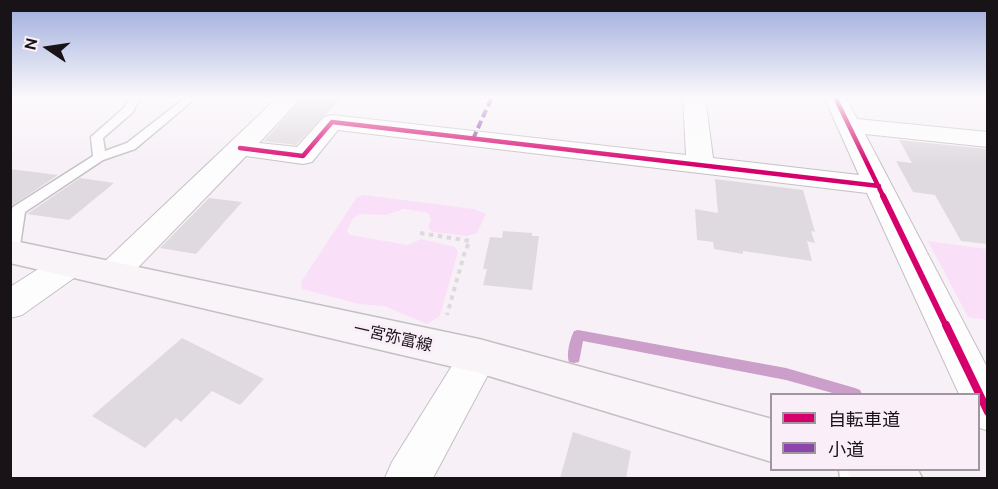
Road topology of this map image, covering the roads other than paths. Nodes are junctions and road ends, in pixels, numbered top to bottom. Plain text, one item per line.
1 (117, 120) edge
2 (164, 120) edge
3 (268, 120) edge
4 (696, 120) edge
5 (846, 120) edge
6 (849, 125) junction
7 (987, 140) edge
8 (240, 148) junction
9 (99, 157) junction
10 (700, 165) junction
11 (879, 186) junction
12 (11, 251) edge
13 (69, 265) junction
14 (112, 274) junction
15 (10, 305) edge
16 (479, 356) junction
17 (978, 393) edge
18 (980, 397) edge
19 (987, 412) edge
20 (770, 441) edge
21 (874, 471) edge
22 (408, 478) edge
23 (898, 478) edge

1 - 9 lane
2 - 9 lane
3 - 8 street
4 - 10 street
5 - 6 street
6 - 7 street
6 - 11 street
8 - 10 street
8 - 14 street
9 - 12 lane
10 - 11 street
11 - 17 street
12 - 13 main road, 一宮弥富線
13 - 14 main road, 一宮弥富線
13 - 15 street
14 - 16 main road, 一宮弥富線
16 - 20 main road, 一宮弥富線
16 - 22 street
18 - 19 street
21 - 23 main road

